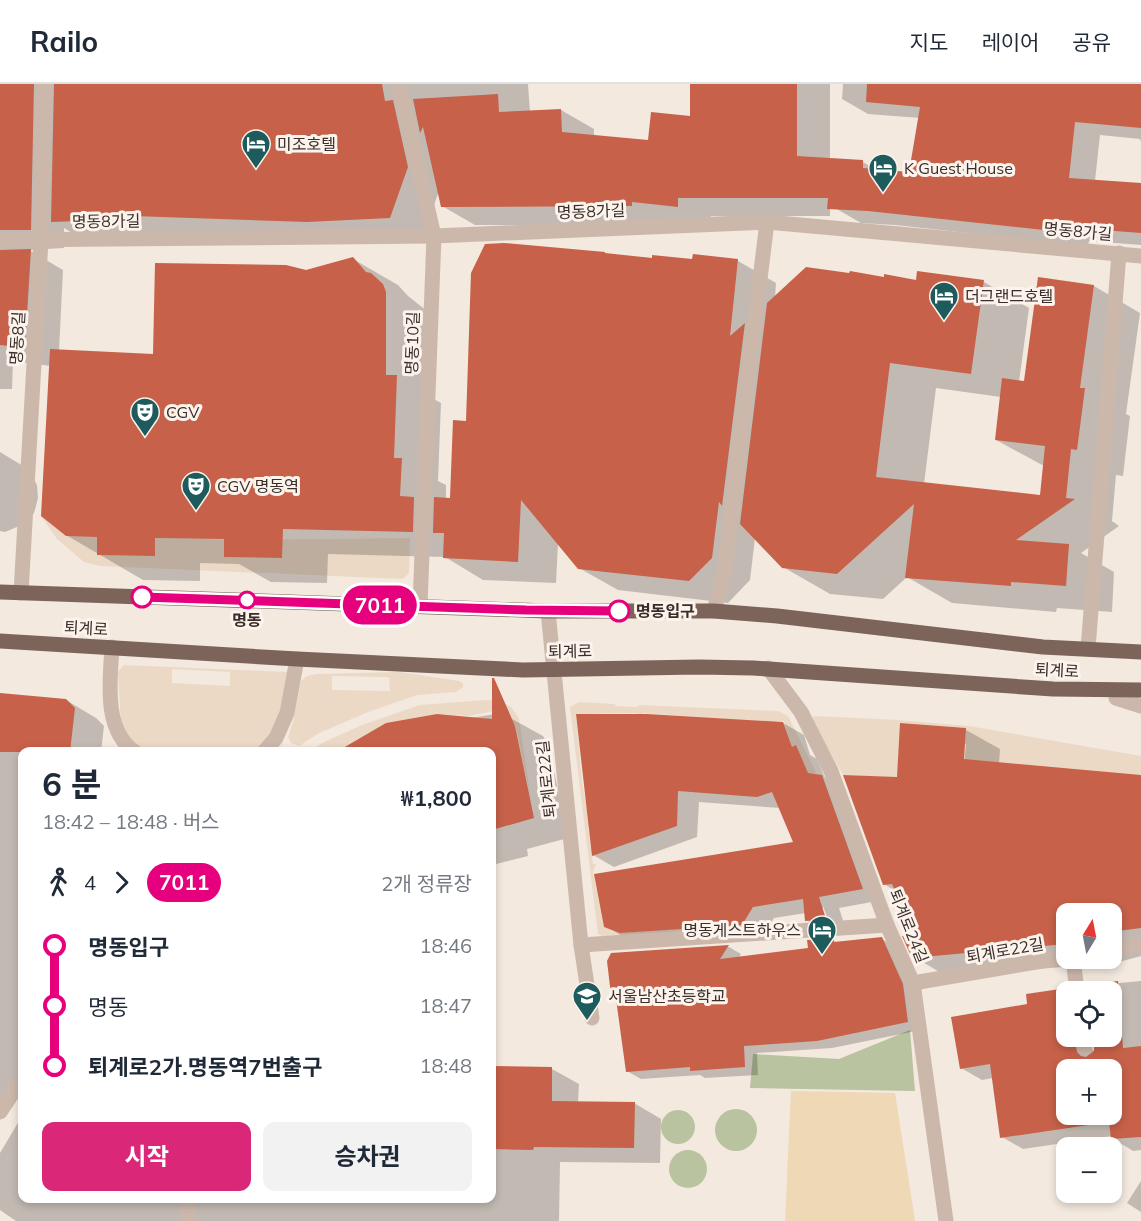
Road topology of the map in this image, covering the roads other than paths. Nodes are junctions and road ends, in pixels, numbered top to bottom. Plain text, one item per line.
1 (44, 84) edge
2 (399, 84) edge
3 (767, 222) junction
4 (434, 236) junction
5 (0, 240) edge
6 (41, 240) junction
7 (1119, 253) junction
8 (1141, 256) edge
9 (0, 592) edge
10 (21, 593) junction
11 (420, 606) junction
12 (548, 610) junction
13 (714, 611) junction
14 (0, 641) edge
15 (1141, 646) edge
16 (112, 647) junction
17 (1043, 647) junction
18 (1088, 649) junction
19 (1141, 652) edge
20 (297, 659) junction
21 (768, 668) junction
22 (553, 669) junction
23 (1053, 689) junction
24 (1141, 690) edge
25 (1141, 704) edge
26 (130, 747) edge
27 (268, 747) edge
28 (886, 924) junction
29 (1141, 944) edge
30 (581, 945) junction
31 (1122, 948) edge
32 (1056, 959) edge
33 (913, 983) junction
34 (592, 1018) dead end
35 (18, 1084) edge
36 (0, 1112) edge
37 (188, 1203) edge
38 (188, 1221) edge
39 (946, 1221) edge

1 - 6 street, 명동8길
2 - 4 street, 명동10길
3 - 4 street, 명동8가길
3 - 7 street, 명동8가길
3 - 13 street
4 - 6 street, 명동8가길
4 - 11 street, 명동10길
5 - 6 street, 명동8가길
6 - 10 street, 명동8길
7 - 8 street, 명동8가길
7 - 18 street, 퇴계로
9 - 10 main road, 퇴계로
10 - 11 main road, 퇴계로
11 - 12 main road, 퇴계로
12 - 13 main road, 퇴계로
12 - 22 street, 퇴계로22길
13 - 17 main road, 퇴계로
14 - 16 main road, 퇴계로
15 - 18 main road, 퇴계로
16 - 20 main road, 퇴계로
16 - 26 street
17 - 18 main road, 퇴계로
17 - 19 main road, 퇴계로
20 - 22 main road, 퇴계로
20 - 27 street
21 - 22 main road, 퇴계로
21 - 23 main road, 퇴계로
21 - 28 street, 퇴계로24길
22 - 30 street, 퇴계로22길
23 - 24 main road, 퇴계로
23 - 25 main road
28 - 30 street
28 - 33 street, 퇴계로24길
29 - 31 street
30 - 34 street, 퇴계로22길
32 - 33 street, 퇴계로22길
33 - 39 street, 퇴계로24길
35 - 36 street
37 - 38 street

